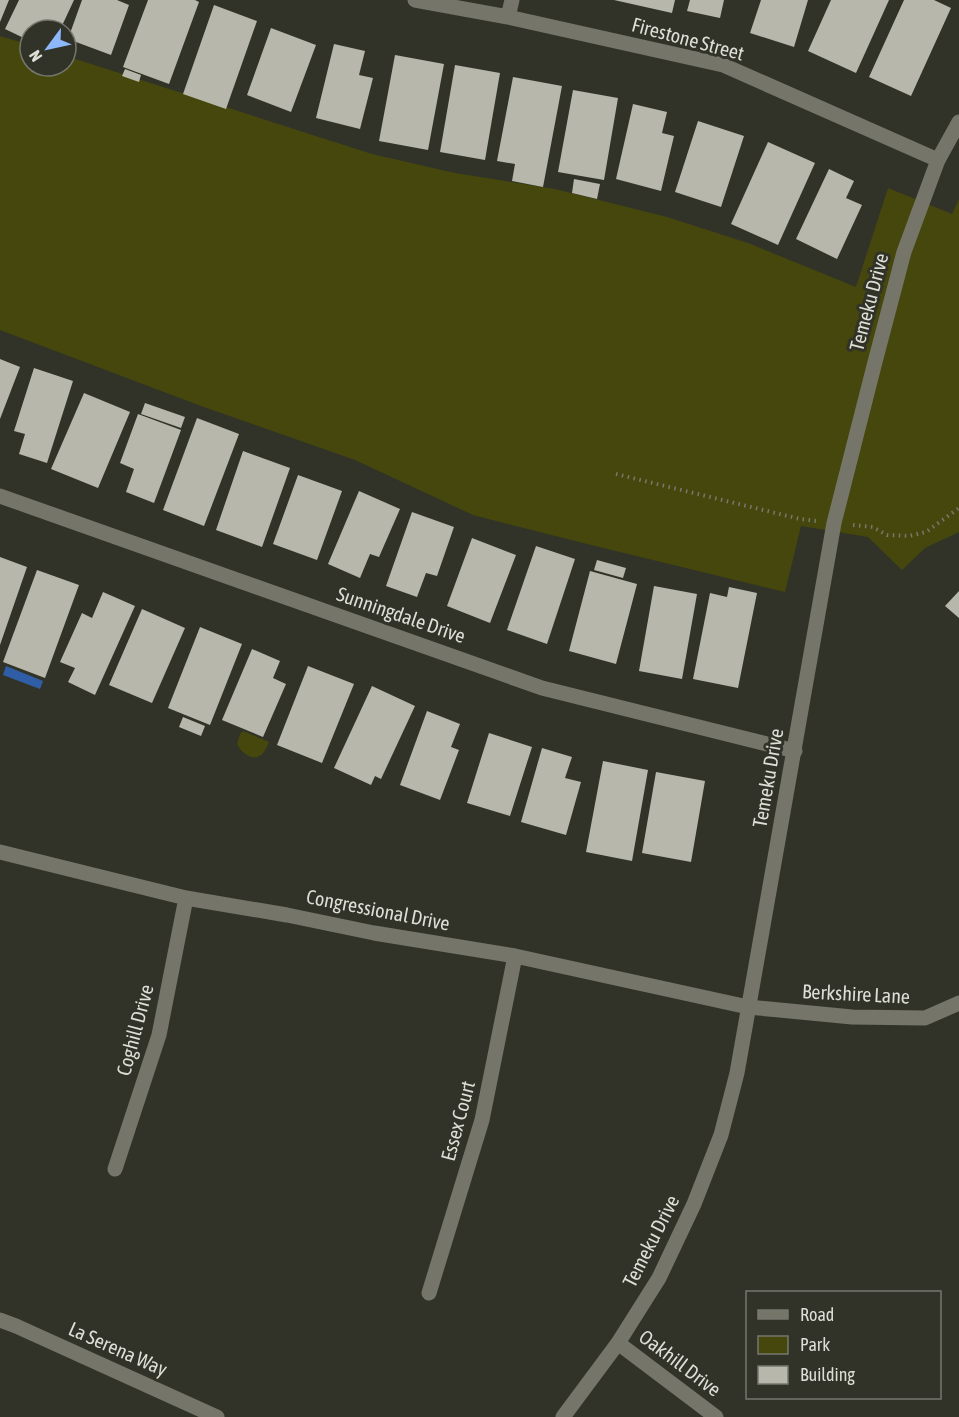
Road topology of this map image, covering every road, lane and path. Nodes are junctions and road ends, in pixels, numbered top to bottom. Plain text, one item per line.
1 (415, 0) edge
2 (512, 0) edge
3 (507, 17) junction
4 (959, 122) edge
5 (938, 160) junction
6 (616, 474) dead end
7 (0, 496) edge
8 (959, 508) edge
9 (834, 523) junction
10 (795, 751) junction
11 (0, 852) edge
12 (186, 898) junction
13 (515, 956) junction
14 (959, 1003) edge
15 (748, 1007) junction
16 (115, 1169) dead end
17 (429, 1293) dead end
18 (0, 1320) edge
19 (618, 1343) junction
20 (217, 1417) edge
21 (563, 1417) edge
22 (716, 1417) edge

1 - 3 street, Firestone Street
2 - 3 street
3 - 5 street, Firestone Street
4 - 5 street, Temeku Drive
5 - 9 street, Temeku Drive
6 - 9 path
7 - 10 street, Sunningdale Drive
8 - 9 path
9 - 10 street, Temeku Drive
10 - 15 street, Temeku Drive
11 - 12 street, Congressional Drive
12 - 13 street, Congressional Drive
12 - 16 street, Coghill Drive
13 - 15 street, Congressional Drive
13 - 17 street, Essex Court
14 - 15 street, Berkshire Lane
15 - 19 street, Temeku Drive
18 - 20 street, La Serena Way
19 - 21 street, Temeku Drive
19 - 22 street, Oakhill Drive

